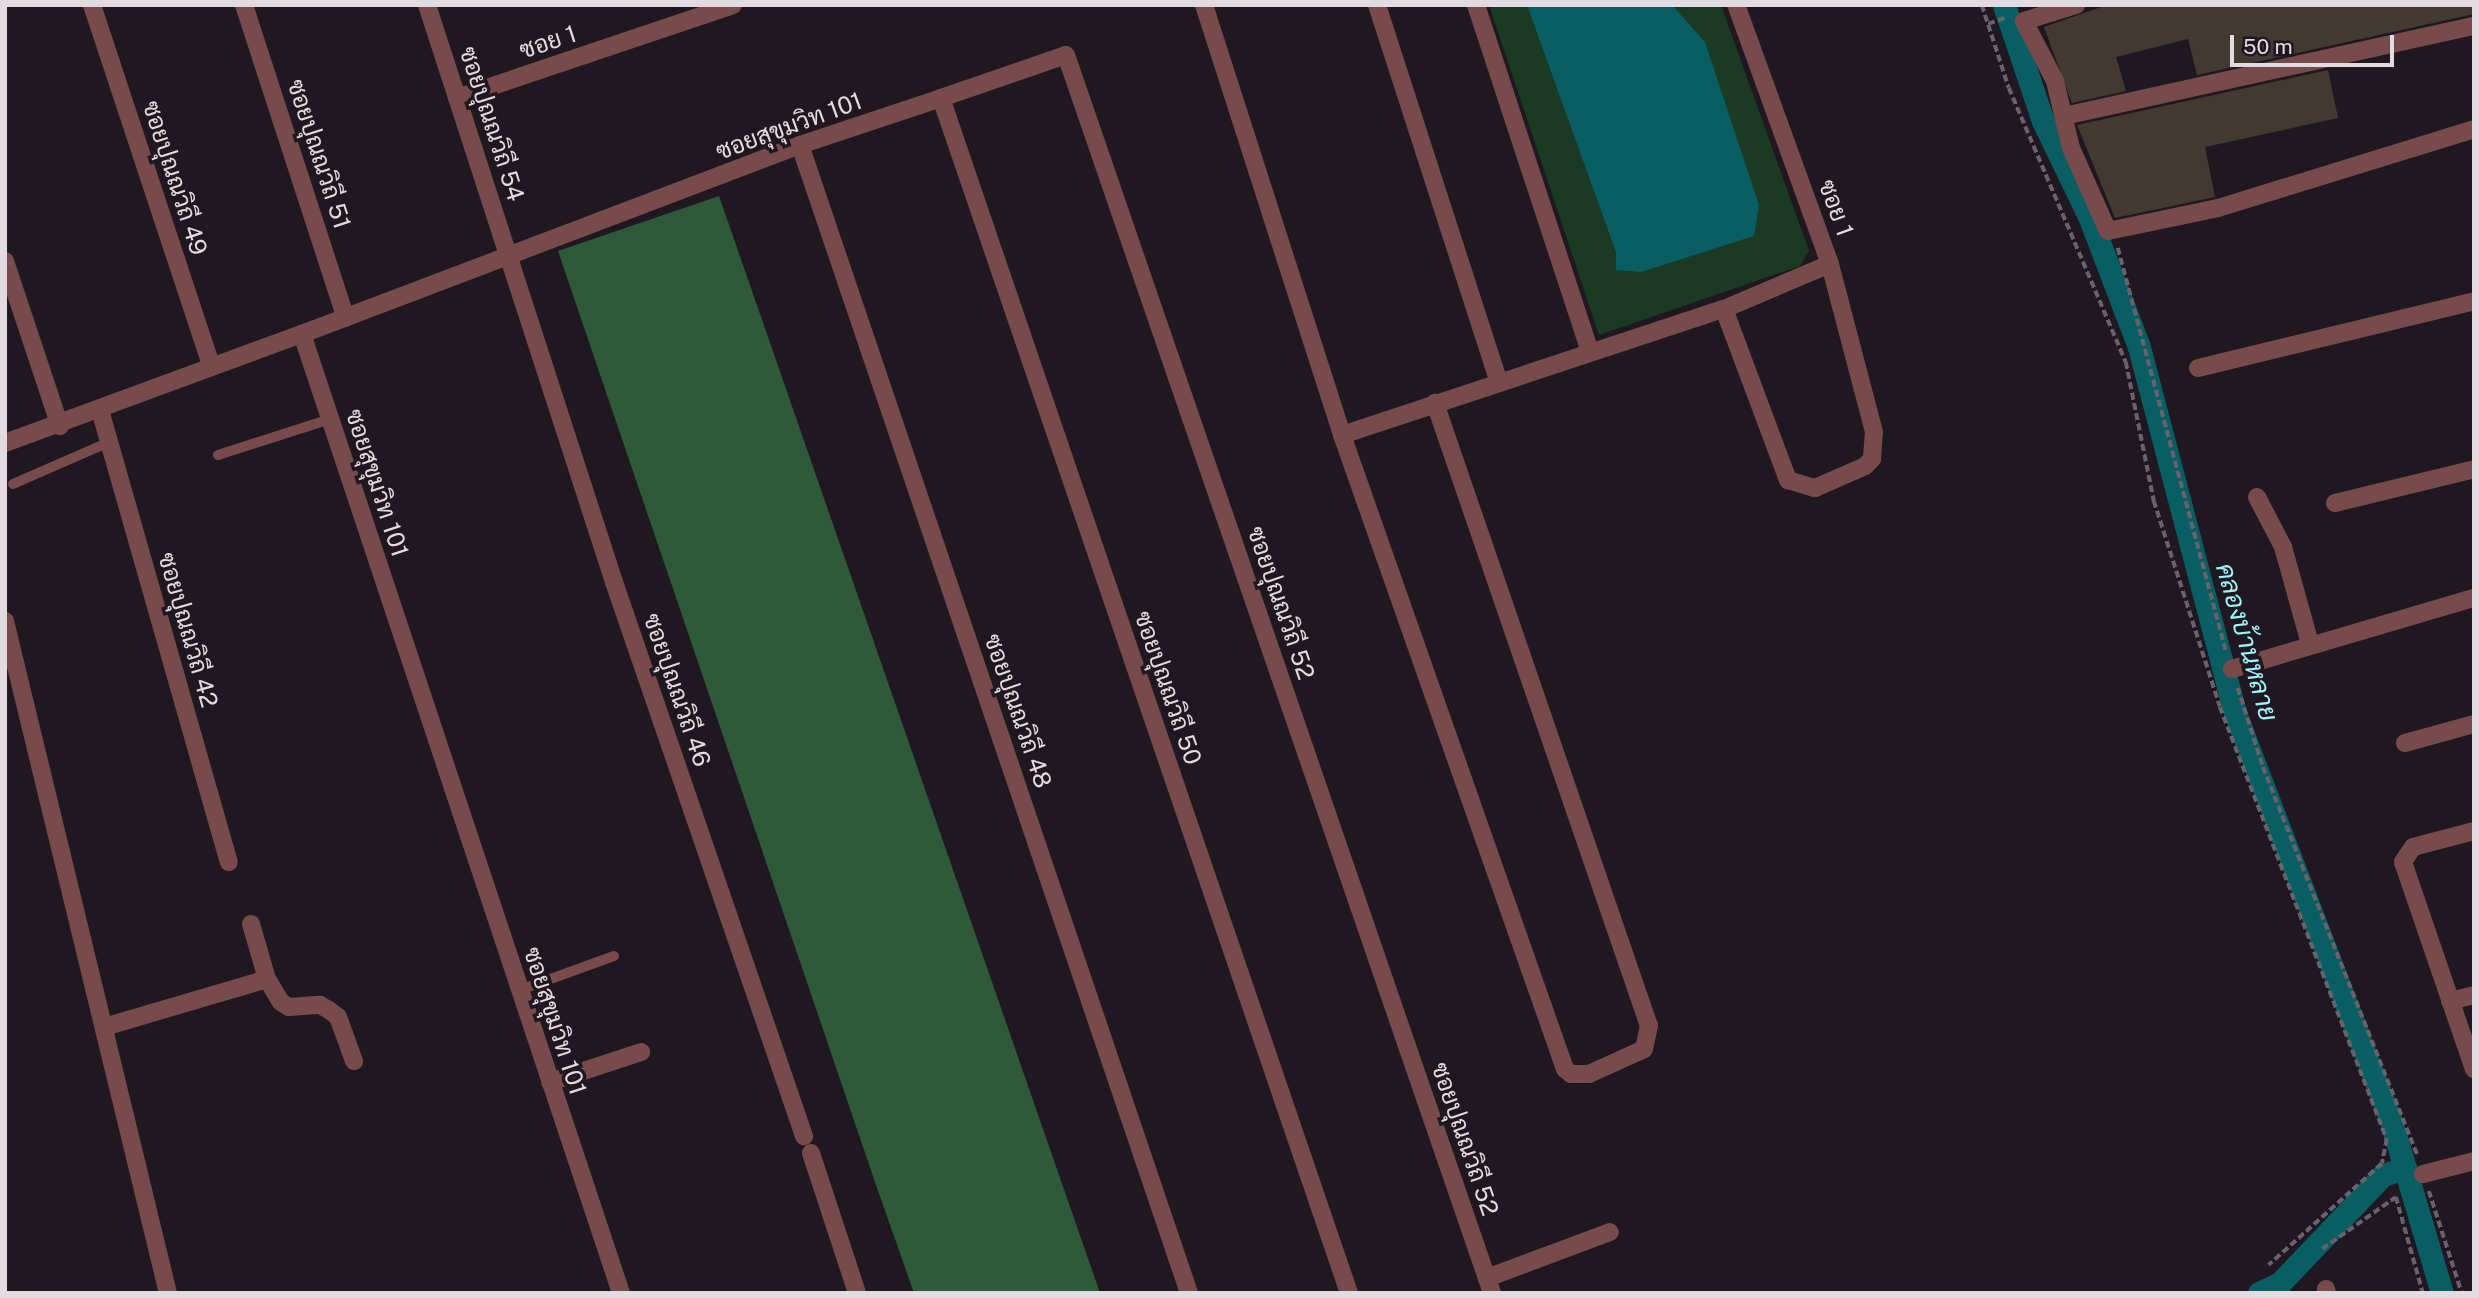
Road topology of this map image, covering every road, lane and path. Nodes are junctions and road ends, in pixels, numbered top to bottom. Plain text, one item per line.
1 (92, 5) edge
2 (244, 5) edge
3 (427, 5) edge
4 (733, 5) edge
5 (1204, 5) edge
6 (1377, 5) edge
7 (1476, 5) edge
8 (1736, 5) edge
9 (1982, 5) edge
10 (2076, 5) edge
11 (1996, 21) dead end
12 (1988, 24) junction
13 (2474, 26) edge
14 (457, 98) junction
15 (941, 98) junction
16 (2064, 116) junction
17 (2474, 129) edge
18 (800, 145) junction
19 (510, 257) junction
20 (5, 261) edge
21 (1830, 264) junction
22 (2474, 301) edge
23 (1724, 309) junction
24 (346, 318) junction
25 (302, 334) junction
26 (1590, 352) junction
27 (212, 367) junction
28 (2198, 368) dead end
29 (1499, 383) junction
30 (1435, 403) junction
31 (100, 410) junction
32 (330, 419) junction
33 (60, 426) junction
34 (1342, 435) junction
35 (108, 442) junction
36 (5, 443) edge
37 (218, 455) dead end
38 (2474, 469) edge
39 (13, 484) dead end
40 (2257, 497) dead end
41 (2335, 503) dead end
42 (2474, 598) edge
43 (5, 621) edge
44 (2310, 644) junction
45 (2232, 669) dead end
46 (2474, 723) edge
47 (2405, 743) dead end
48 (2474, 831) edge
49 (229, 862) dead end
50 (251, 923) dead end
51 (614, 956) dead end
52 (268, 979) junction
53 (520, 990) junction
54 (2474, 995) edge
55 (2450, 1001) junction
56 (104, 1027) junction
57 (641, 1052) dead end
58 (354, 1061) dead end
59 (2474, 1069) edge
60 (550, 1082) junction
61 (804, 1136) dead end
62 (811, 1153) dead end
63 (2474, 1161) edge
64 (2423, 1174) dead end
65 (1610, 1232) dead end
66 (2322, 1249) dead end
67 (2269, 1265) dead end
68 (1490, 1286) edge
69 (168, 1293) edge
70 (621, 1293) edge
71 (857, 1293) edge
72 (1189, 1293) edge
73 (1349, 1293) edge
74 (2423, 1293) edge

1 - 27 street, ซอยปุณณวิถี 49
2 - 24 street, ซอยปุณณวิถี 51
3 - 14 street, ซอยปุณณวิถี 54
4 - 14 street, ซอย 1
5 - 34 street
6 - 29 street
7 - 26 street
8 - 21 street, ซอย 1
9 - 12 path
10 - 16 street
11 - 12 path
12 - 67 path
13 - 16 street
14 - 19 street, ซอยปุณณวิถี 54
15 - 18 street, ซอยสุขุมวิท 101
15 - 68 street, ซอยปุณณวิถี 52
15 - 73 street, ซอยปุณณวิถี 50
16 - 17 street
18 - 19 street, ซอยสุขุมวิท 101
18 - 72 street, ซอยปุณณวิถี 48
19 - 24 street, ซอยสุขุมวิท 101
19 - 61 street, ซอยปุณณวิถี 46
20 - 33 street
21 - 23 street
21 - 23 street, ซอย 1
22 - 28 street
23 - 26 street
24 - 25 street, ซอยสุขุมวิท 101
25 - 27 street
25 - 32 street, ซอยสุขุมวิท 101
26 - 29 street
27 - 31 street
29 - 30 street
30 - 34 street
30 - 34 street
31 - 33 street
31 - 35 street, ซอยปุณณวิถี 42
32 - 37 lane
32 - 53 street, ซอยสุขุมวิท 101
33 - 36 street
35 - 39 lane
35 - 49 street, ซอยปุณณวิถี 42
38 - 41 street
40 - 44 street
42 - 44 street
43 - 56 street
44 - 45 street
46 - 47 street
48 - 55 street
50 - 52 street
51 - 53 lane
52 - 56 street
52 - 58 street
53 - 60 street, ซอยสุขุมวิท 101
54 - 55 street
55 - 59 street
56 - 69 street
57 - 60 street
60 - 70 street, ซอยสุขุมวิท 101
62 - 71 street
63 - 64 street
65 - 68 street
66 - 74 path

